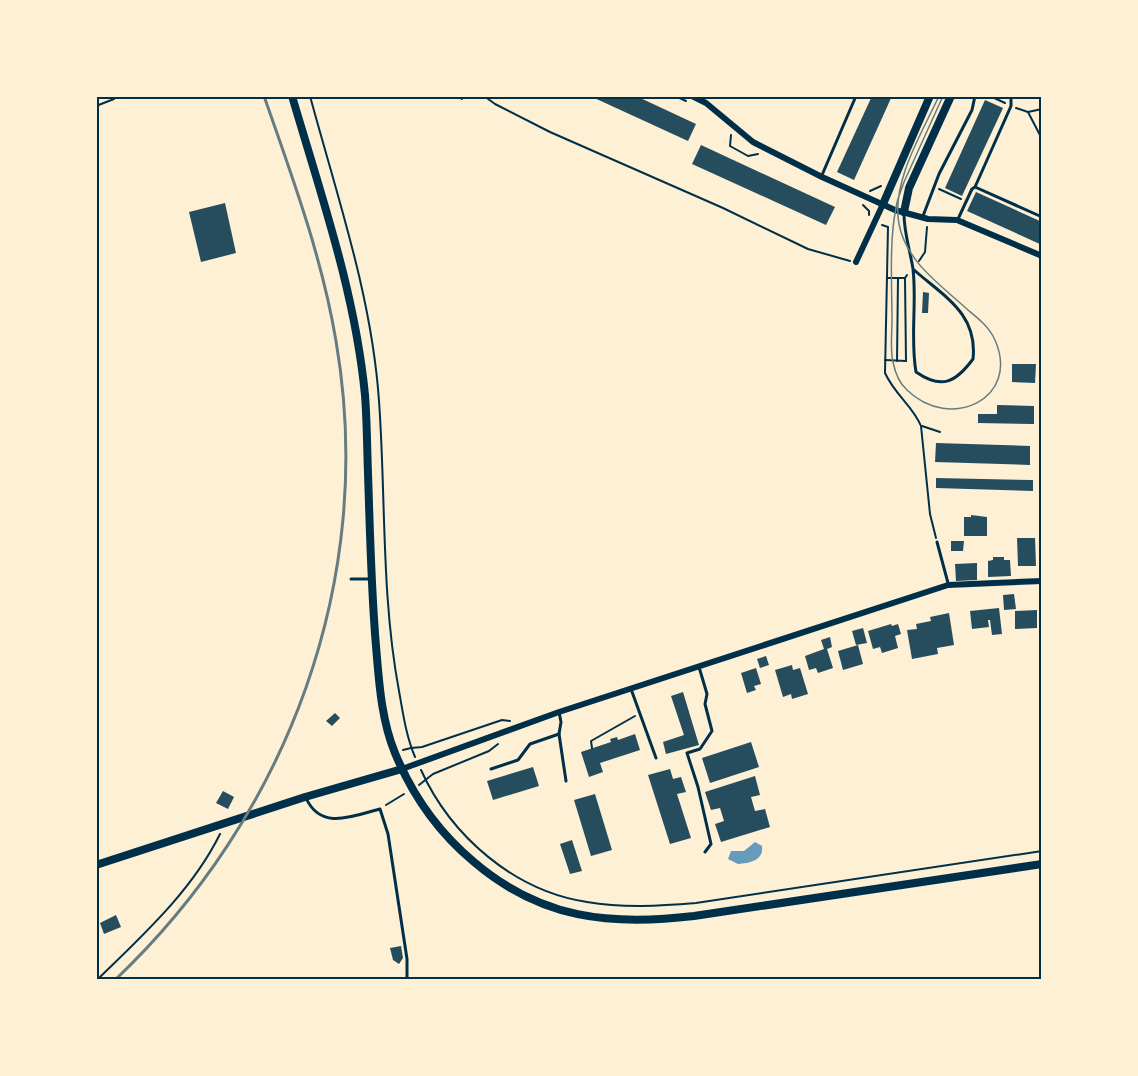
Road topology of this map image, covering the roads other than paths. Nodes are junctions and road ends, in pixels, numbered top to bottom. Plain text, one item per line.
1 (292, 96) edge
2 (692, 96) edge
3 (856, 96) edge
4 (930, 96) edge
5 (951, 96) edge
6 (975, 96) edge
7 (1011, 96) edge
8 (822, 177) junction
9 (975, 187) junction
10 (883, 204) junction
11 (904, 212) junction
12 (1042, 217) edge
13 (925, 219) junction
14 (957, 220) junction
15 (1042, 256) edge
16 (856, 262) road end
17 (913, 269) junction
18 (937, 542) road end
19 (351, 579) dead end
20 (371, 579) junction
21 (1042, 581) edge
22 (948, 585) junction
23 (699, 667) junction
24 (631, 689) junction
25 (559, 712) junction
26 (559, 734) junction
27 (656, 758) dead end
28 (402, 769) junction
29 (491, 770) dead end
30 (566, 781) dead end
31 (305, 797) junction
32 (705, 852) dead end
33 (1042, 864) edge
34 (96, 866) edge
35 (407, 980) edge

1 - 20 main road
2 - 8 street
3 - 8 lane
4 - 10 street
5 - 11 street
6 - 13 lane
7 - 9 lane
8 - 10 street
9 - 12 lane
9 - 14 lane
10 - 11 street
10 - 16 street
11 - 13 street
11 - 17 lane
13 - 14 street
14 - 15 street
17 - 17 lane
18 - 22 lane
19 - 20 lane
20 - 28 main road
21 - 22 street
22 - 23 street
23 - 24 street
23 - 32 lane
24 - 25 street
24 - 27 lane
25 - 26 lane
25 - 28 street
26 - 29 lane
26 - 30 lane
28 - 31 street
28 - 33 main road
31 - 34 street
31 - 35 lane

